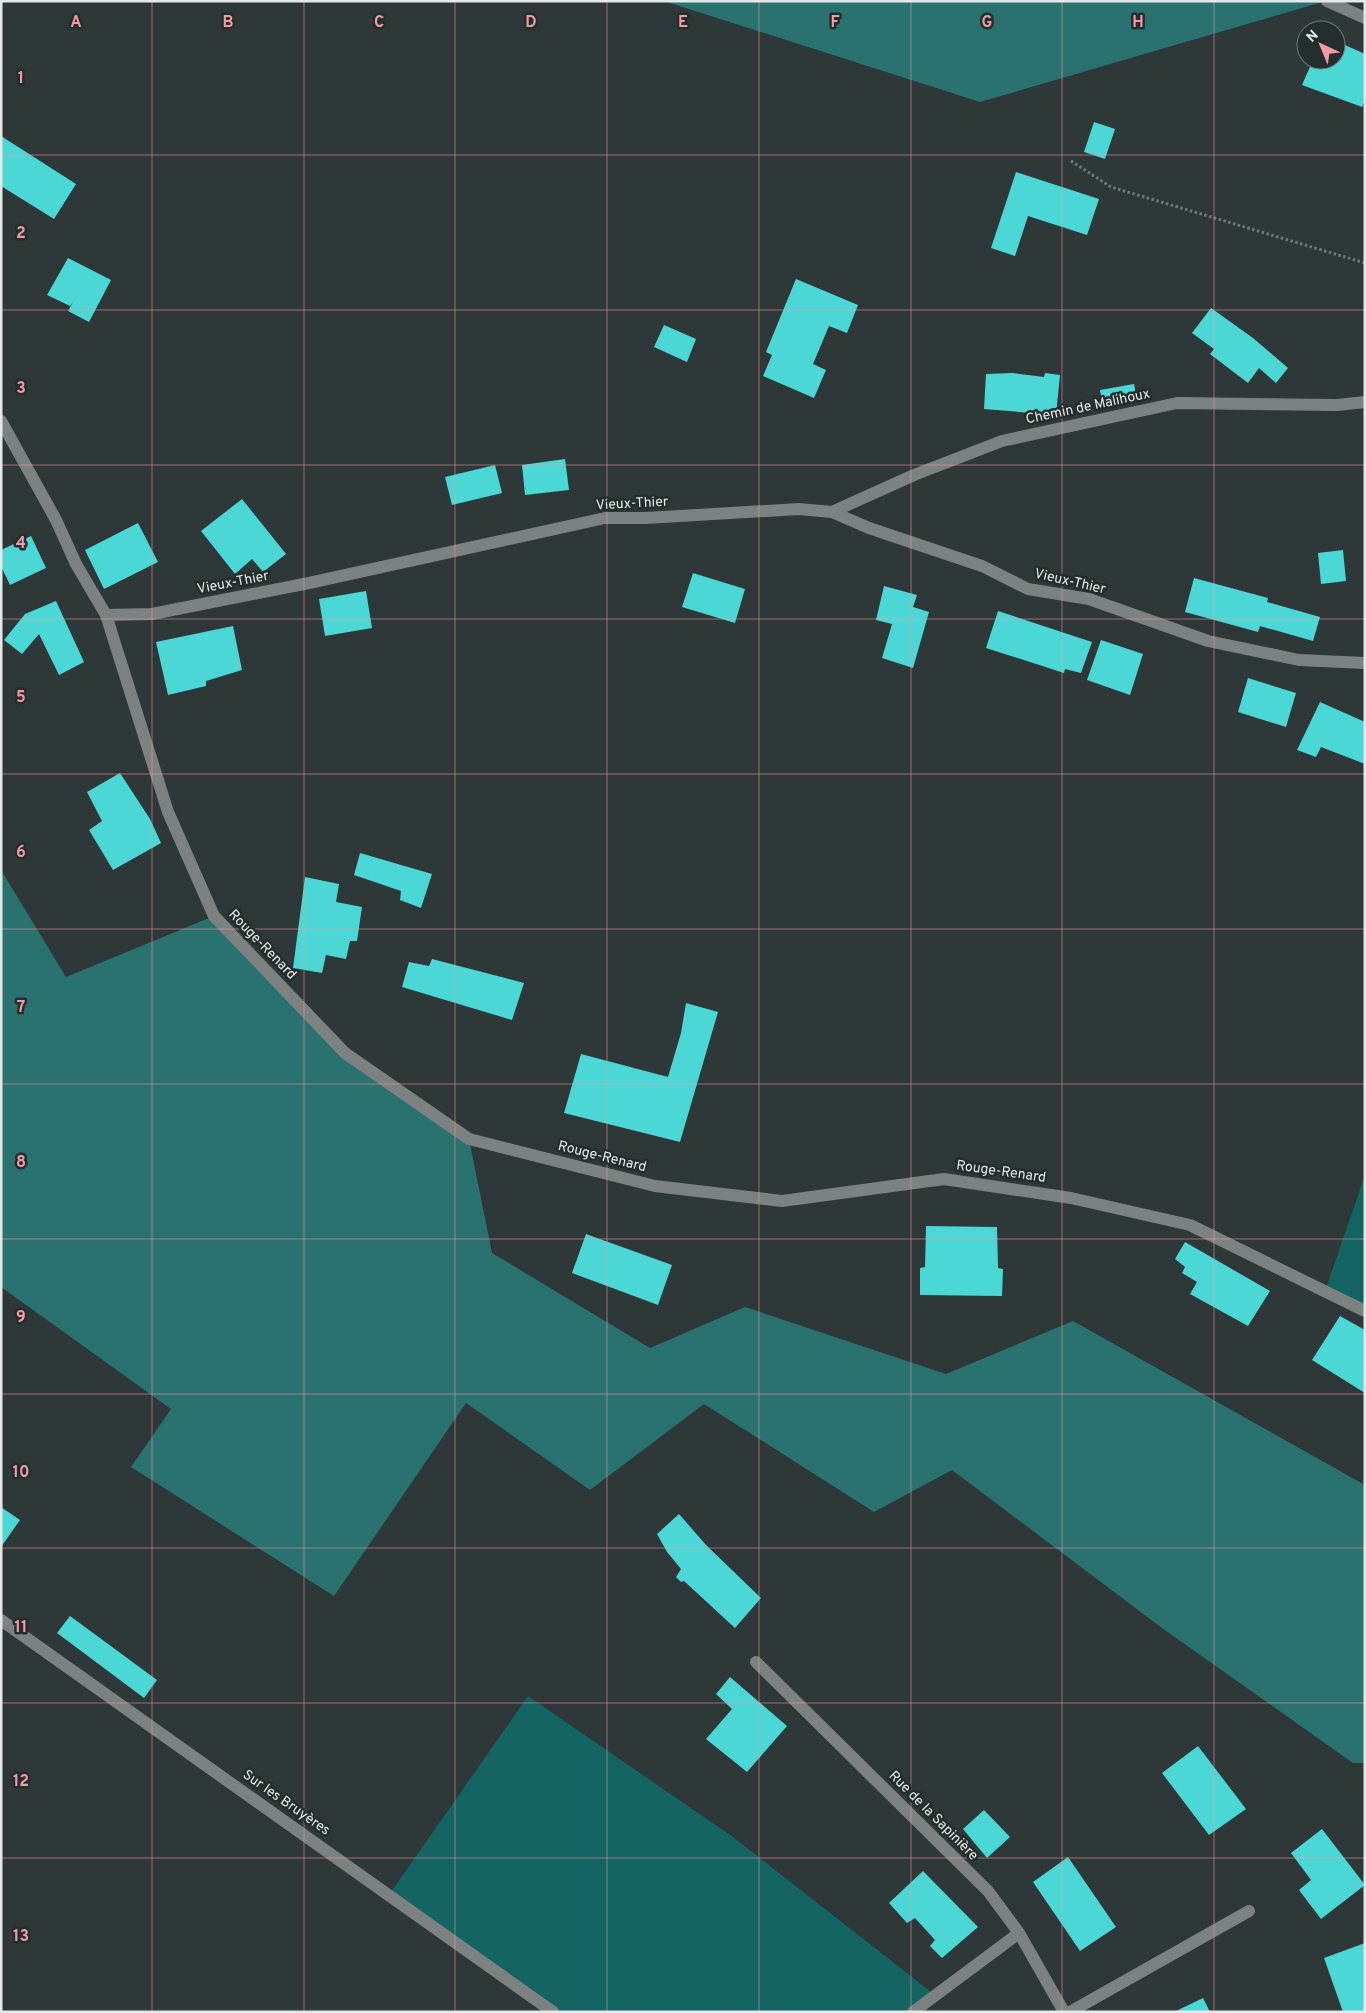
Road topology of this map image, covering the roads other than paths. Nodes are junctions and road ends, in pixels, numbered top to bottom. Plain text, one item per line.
1 (1327, 1) edge
2 (1365, 18) edge
3 (1365, 402) edge
4 (1, 421) edge
5 (832, 512) junction
6 (106, 615) junction
7 (1365, 663) edge
8 (1365, 1311) edge
9 (1, 1620) edge
10 (756, 1662) dead end
11 (1249, 1911) dead end
12 (1019, 1933) junction
13 (553, 2012) edge
14 (913, 2012) edge
15 (1064, 2012) edge
16 (1070, 2012) edge

1 - 2 street
3 - 5 street, Chemin de Malihoux
4 - 6 street
5 - 6 street, Vieux-Thier
5 - 7 street, Vieux-Thier
6 - 8 street, Rouge-Renard
9 - 13 street, Sur les Bruyères
10 - 12 street, Rue de la Sapinière
11 - 16 street
12 - 14 street
12 - 15 street, Rue de la Sapinière

